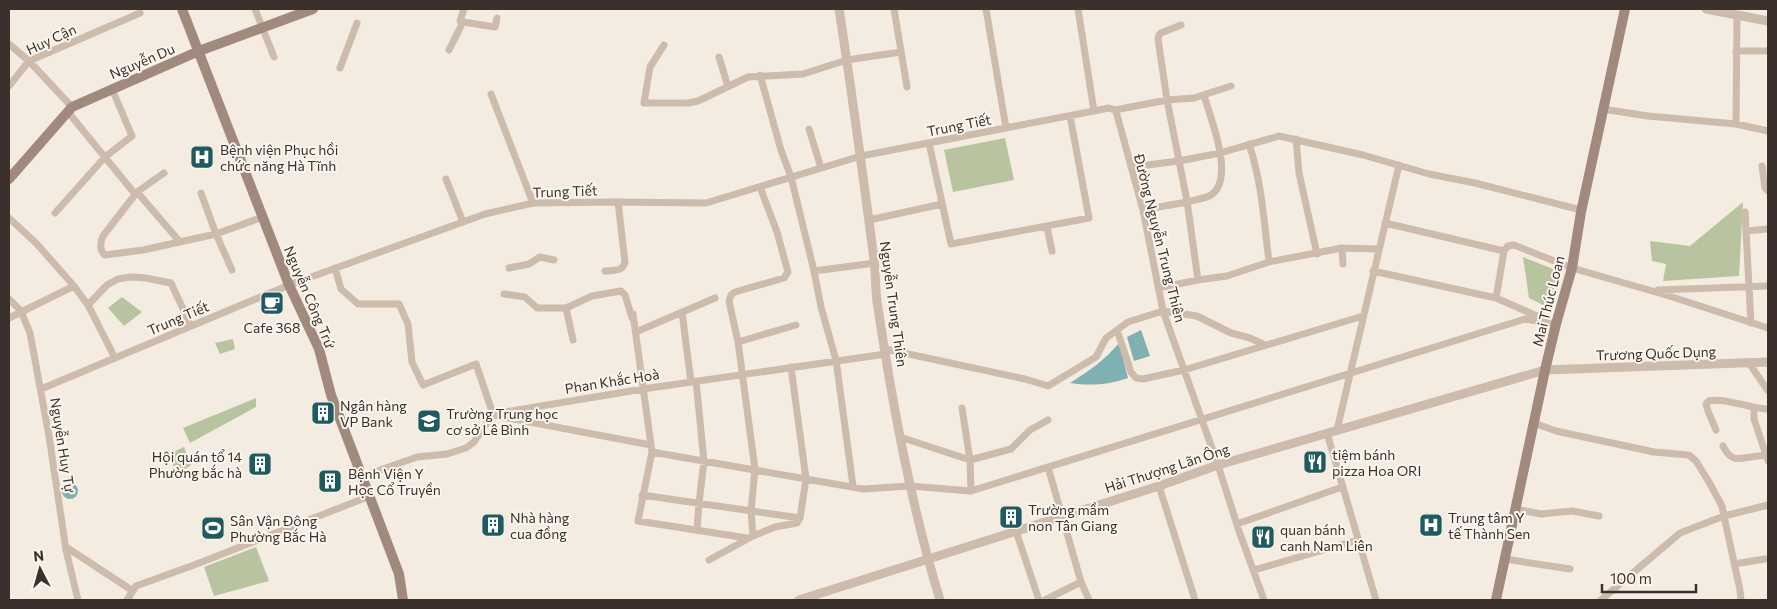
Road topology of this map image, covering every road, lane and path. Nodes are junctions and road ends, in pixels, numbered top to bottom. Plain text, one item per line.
1 (182, 9) edge
2 (254, 9) edge
3 (313, 9) edge
4 (464, 9) edge
5 (839, 9) edge
6 (894, 9) edge
7 (986, 9) edge
8 (1078, 9) edge
9 (1625, 9) edge
10 (1706, 9) edge
11 (1732, 12) edge
12 (140, 13) dead end
13 (497, 18) dead end
14 (1768, 20) edge
15 (463, 22) junction
16 (357, 23) dead end
17 (1180, 25) dead end
18 (262, 27) junction
19 (9, 44) edge
20 (664, 45) dead end
21 (449, 50) dead end
22 (199, 51) junction
23 (1736, 51) junction
24 (1768, 51) edge
25 (901, 52) junction
26 (274, 57) dead end
27 (719, 57) dead end
28 (847, 60) junction
29 (29, 61) junction
30 (340, 68) dead end
31 (760, 75) junction
32 (9, 86) edge
33 (1231, 86) dead end
34 (728, 87) junction
35 (907, 87) dead end
36 (112, 89) junction
37 (491, 94) dead end
38 (1204, 95) junction
39 (1167, 100) junction
40 (70, 109) junction
41 (1114, 109) junction
42 (1602, 109) junction
43 (1094, 111) junction
44 (1070, 116) junction
45 (1736, 124) junction
46 (1006, 128) junction
47 (809, 129) dead end
48 (1768, 131) edge
49 (1296, 140) junction
50 (929, 143) junction
51 (1249, 144) junction
52 (1220, 153) junction
53 (861, 156) junction
54 (105, 157) junction
55 (1179, 161) junction
56 (1399, 165) junction
57 (1131, 167) junction
58 (821, 168) junction
59 (1768, 170) edge
60 (164, 173) dead end
61 (791, 177) junction
62 (446, 178) dead end
63 (9, 179) edge
64 (760, 187) junction
65 (1768, 192) edge
66 (136, 193) junction
67 (201, 193) dead end
68 (1187, 201) junction
69 (618, 202) junction
70 (533, 203) junction
71 (942, 204) junction
72 (1143, 210) junction
73 (1581, 210) junction
74 (1745, 212) dead end
75 (55, 213) dead end
76 (263, 217) junction
77 (9, 218) edge
78 (868, 220) junction
79 (462, 222) junction
80 (1385, 222) junction
81 (1047, 227) junction
82 (1768, 229) edge
83 (1746, 231) junction
84 (216, 234) junction
85 (180, 242) junction
86 (1342, 248) junction
87 (1379, 249) junction
88 (1052, 251) dead end
89 (1504, 252) junction
90 (1317, 254) junction
91 (554, 260) dead end
92 (1269, 262) junction
93 (875, 263) junction
94 (1344, 264) dead end
95 (335, 268) junction
96 (509, 268) dead end
97 (1572, 268) junction
98 (232, 270) dead end
99 (605, 271) dead end
100 (814, 271) junction
101 (1373, 271) junction
102 (1198, 280) junction
103 (288, 285) junction
104 (74, 286) junction
105 (1768, 286) edge
106 (1749, 287) junction
107 (1158, 288) junction
108 (1647, 290) junction
109 (504, 294) dead end
110 (715, 298) dead end
111 (1496, 298) junction
112 (9, 299) edge
113 (88, 305) junction
114 (566, 308) junction
115 (21, 311) junction
116 (1163, 311) junction
117 (682, 312) junction
118 (633, 314) dead end
119 (1363, 316) junction
120 (9, 318) edge
121 (1751, 323) junction
122 (1556, 324) junction
123 (796, 325) dead end
124 (191, 326) junction
125 (1768, 328) edge
126 (1117, 330) junction
127 (636, 332) junction
128 (573, 340) dead end
129 (738, 342) junction
130 (1266, 346) junction
131 (885, 352) junction
132 (115, 358) junction
133 (836, 360) junction
134 (1768, 362) edge
135 (1748, 363) junction
136 (791, 367) junction
137 (1184, 370) junction
138 (1545, 370) junction
139 (1349, 373) junction
140 (742, 374) junction
141 (693, 381) junction
142 (643, 388) junction
143 (41, 389) junction
144 (1768, 391) edge
145 (962, 408) dead end
146 (1754, 408) junction
147 (1768, 409) edge
148 (493, 414) junction
149 (1202, 419) junction
150 (1048, 420) dead end
151 (1534, 424) junction
152 (1336, 430) junction
153 (1716, 430) dead end
154 (1326, 432) junction
155 (900, 437) junction
156 (1723, 446) dead end
157 (651, 449) junction
158 (1767, 459) edge
159 (970, 460) junction
160 (704, 461) junction
161 (1218, 464) junction
162 (1048, 467) junction
163 (755, 469) junction
164 (363, 476) junction
165 (806, 479) junction
166 (853, 486) junction
167 (909, 486) junction
168 (1159, 486) junction
169 (1342, 487) junction
170 (971, 491) junction
171 (642, 495) junction
172 (370, 496) junction
173 (698, 503) junction
174 (1768, 505) edge
175 (1516, 509) junction
176 (751, 511) junction
177 (1063, 516) junction
178 (1599, 516) dead end
179 (1724, 516) junction
180 (800, 518) junction
181 (1236, 524) junction
182 (697, 530) junction
183 (1016, 531) junction
184 (750, 537) junction
185 (1358, 540) junction
186 (66, 547) junction
187 (1505, 559) junction
188 (709, 560) dead end
189 (927, 560) junction
190 (1765, 560) dead end
191 (1734, 564) junction
192 (1570, 569) dead end
193 (1254, 570) junction
194 (1081, 582) junction
195 (133, 591) junction
196 (78, 600) edge
197 (128, 600) edge
198 (403, 600) edge
199 (799, 600) edge
200 (940, 600) edge
201 (1039, 600) edge
202 (1045, 600) edge
203 (1089, 600) edge
204 (1195, 600) edge
205 (1264, 600) edge
206 (1376, 600) edge
207 (1496, 600) edge
208 (1602, 600) edge
209 (1741, 600) edge

1 - 22 main road, Nguyễn Công Trứ
2 - 18 street
3 - 18 main road, Nguyễn Du
4 - 15 street
5 - 28 street, Nguyễn Trung Thiên
6 - 25 street
7 - 46 street
8 - 43 street
9 - 42 main road, Mai Thúc Loan
10 - 11 street
11 - 14 street
11 - 23 street
12 - 29 street, Huy Cận
13 - 15 street
15 - 21 street
16 - 30 street
17 - 39 street
18 - 22 main road, Nguyễn Du
18 - 26 street
19 - 29 street
20 - 34 street
22 - 36 main road, Nguyễn Du
22 - 76 main road, Nguyễn Công Trứ
23 - 24 street
23 - 45 street
25 - 28 street
25 - 35 street
27 - 34 street
28 - 31 street
28 - 53 street, Nguyễn Trung Thiên
29 - 32 street, Huy Cận
29 - 40 street
31 - 34 street
31 - 61 street
33 - 38 street, Trung Tiết
36 - 40 main road, Nguyễn Du
36 - 54 street
37 - 70 street
38 - 39 street, Trung Tiết
38 - 52 street
39 - 41 street, Trung Tiết
39 - 55 street
40 - 54 street
40 - 63 main road, Nguyễn Du
41 - 43 street, Trung Tiết
41 - 57 street, Đường Nguyễn Trung Thiên
42 - 45 street
42 - 73 main road, Mai Thúc Loan
43 - 44 street, Trung Tiết
44 - 46 street, Trung Tiết
44 - 81 street
45 - 48 street
46 - 50 street, Trung Tiết
47 - 58 street
49 - 51 street
49 - 56 street
49 - 90 street
50 - 53 street, Trung Tiết
50 - 71 street
51 - 52 street
51 - 92 street
52 - 55 street
52 - 68 street
53 - 58 street, Trung Tiết
53 - 78 street, Nguyễn Trung Thiên
54 - 66 street
54 - 75 street
55 - 57 street
55 - 68 street
56 - 73 street
56 - 80 street
57 - 72 street, Đường Nguyễn Trung Thiên
58 - 61 street, Trung Tiết
59 - 65 street
60 - 66 street
61 - 64 street, Trung Tiết
61 - 100 street
62 - 79 street
64 - 69 street, Trung Tiết
64 - 129 street
66 - 85 street
66 - 85 street
67 - 84 street
68 - 72 street
68 - 102 street
69 - 70 street, Trung Tiết
69 - 99 street
70 - 79 street, Trung Tiết
71 - 78 street
71 - 81 street
72 - 107 street, Đường Nguyễn Trung Thiên
73 - 97 main road, Mai Thúc Loan
74 - 83 street
76 - 84 street
76 - 103 main road, Nguyễn Công Trứ
77 - 104 street
78 - 93 street, Nguyễn Trung Thiên
79 - 95 street, Trung Tiết
80 - 87 street
80 - 89 street
81 - 88 street
82 - 83 street
83 - 106 street
84 - 85 street
84 - 98 street
86 - 87 street
86 - 90 street
86 - 94 street
87 - 101 street
89 - 97 street
89 - 111 street
90 - 92 street
91 - 96 street
92 - 102 street
93 - 100 street
93 - 131 street, Nguyễn Trung Thiên
95 - 103 street, Trung Tiết
95 - 148 street
97 - 108 street
97 - 122 main road, Mai Thúc Loan
100 - 133 street
101 - 111 street
101 - 119 street
102 - 107 street
103 - 124 street, Trung Tiết
103 - 164 main road, Nguyễn Công Trứ
104 - 113 street
104 - 115 street
105 - 106 street
106 - 108 street
106 - 121 street
107 - 116 street, Đường Nguyễn Trung Thiên
108 - 121 street
109 - 114 street
110 - 117 street
111 - 122 street
112 - 115 street, Nguyễn Huy Tự
113 - 124 street
113 - 132 street
114 - 127 street
114 - 128 street
115 - 120 street
115 - 143 street, Nguyễn Huy Tự
116 - 126 street
116 - 130 street
116 - 137 street, Đường Nguyễn Trung Thiên
117 - 127 street
117 - 141 street
118 - 127 street
119 - 130 street
119 - 139 street
121 - 125 street
122 - 138 main road, Mai Thúc Loan
122 - 139 street
123 - 129 street
124 - 132 street, Trung Tiết
126 - 131 street, Phan Khắc Hoà
126 - 137 street
127 - 142 street
129 - 140 street
130 - 137 street
131 - 133 street, Phan Khắc Hoà
131 - 155 street, Nguyễn Trung Thiên
132 - 143 street, Trung Tiết
133 - 136 street, Phan Khắc Hoà
133 - 166 street
134 - 135 street, Trương Quốc Dụng
135 - 138 street, Trương Quốc Dụng
135 - 144 street
136 - 140 street, Phan Khắc Hoà
136 - 165 street
137 - 149 street, Đường Nguyễn Trung Thiên
138 - 151 main road, Mai Thúc Loan
138 - 152 street, Hải Thượng Lãn Ông
139 - 149 street
139 - 152 street
140 - 141 street, Phan Khắc Hoà
140 - 163 street
141 - 142 street, Phan Khắc Hoà
141 - 160 street
142 - 148 street, Phan Khắc Hoà
142 - 157 street
143 - 186 street, Nguyễn Huy Tự
145 - 159 street
146 - 147 street
146 - 153 street
146 - 158 street
148 - 157 street
148 - 164 street
149 - 161 street, Đường Nguyễn Trung Thiên
149 - 162 street
150 - 159 street
151 - 175 main road, Mai Thúc Loan
151 - 179 street
152 - 154 street, Hải Thượng Lãn Ông
154 - 161 street, Hải Thượng Lãn Ông
154 - 169 street
155 - 159 street
155 - 167 street, Nguyễn Trung Thiên
156 - 158 street
157 - 160 street
157 - 171 street
159 - 170 street
160 - 163 street
160 - 173 street
161 - 168 street, Hải Thượng Lãn Ông
161 - 181 street, Đường Nguyễn Trung Thiên
162 - 170 street
162 - 177 street
163 - 165 street
163 - 176 street
164 - 172 main road, Nguyễn Công Trứ
165 - 166 street
165 - 180 street
166 - 167 street
167 - 170 street
167 - 189 street, Nguyễn Trung Thiên
168 - 177 street, Hải Thượng Lãn Ông
168 - 204 street
169 - 181 street
169 - 185 street
171 - 173 street
171 - 182 street
172 - 195 street
172 - 198 main road, Nguyễn Công Trứ
173 - 176 street
173 - 182 street
174 - 179 street
175 - 178 street
175 - 187 main road, Mai Thúc Loan
176 - 180 street
176 - 184 street
177 - 183 street, Hải Thượng Lãn Ông
177 - 194 street
179 - 191 street
179 - 208 street
180 - 184 street
181 - 193 street, Đường Nguyễn Trung Thiên
182 - 184 street
183 - 189 street, Hải Thượng Lãn Ông
183 - 201 street
184 - 188 street
185 - 193 street
185 - 206 street
186 - 195 street
186 - 196 street, Nguyễn Huy Tự
187 - 192 street
187 - 207 main road, Mai Thúc Loan
189 - 199 street, Hải Thượng Lãn Ông
189 - 200 street, Nguyễn Trung Thiên
190 - 191 street
191 - 209 street
193 - 205 street, Đường Nguyễn Trung Thiên
194 - 202 street
194 - 203 street
195 - 197 street

